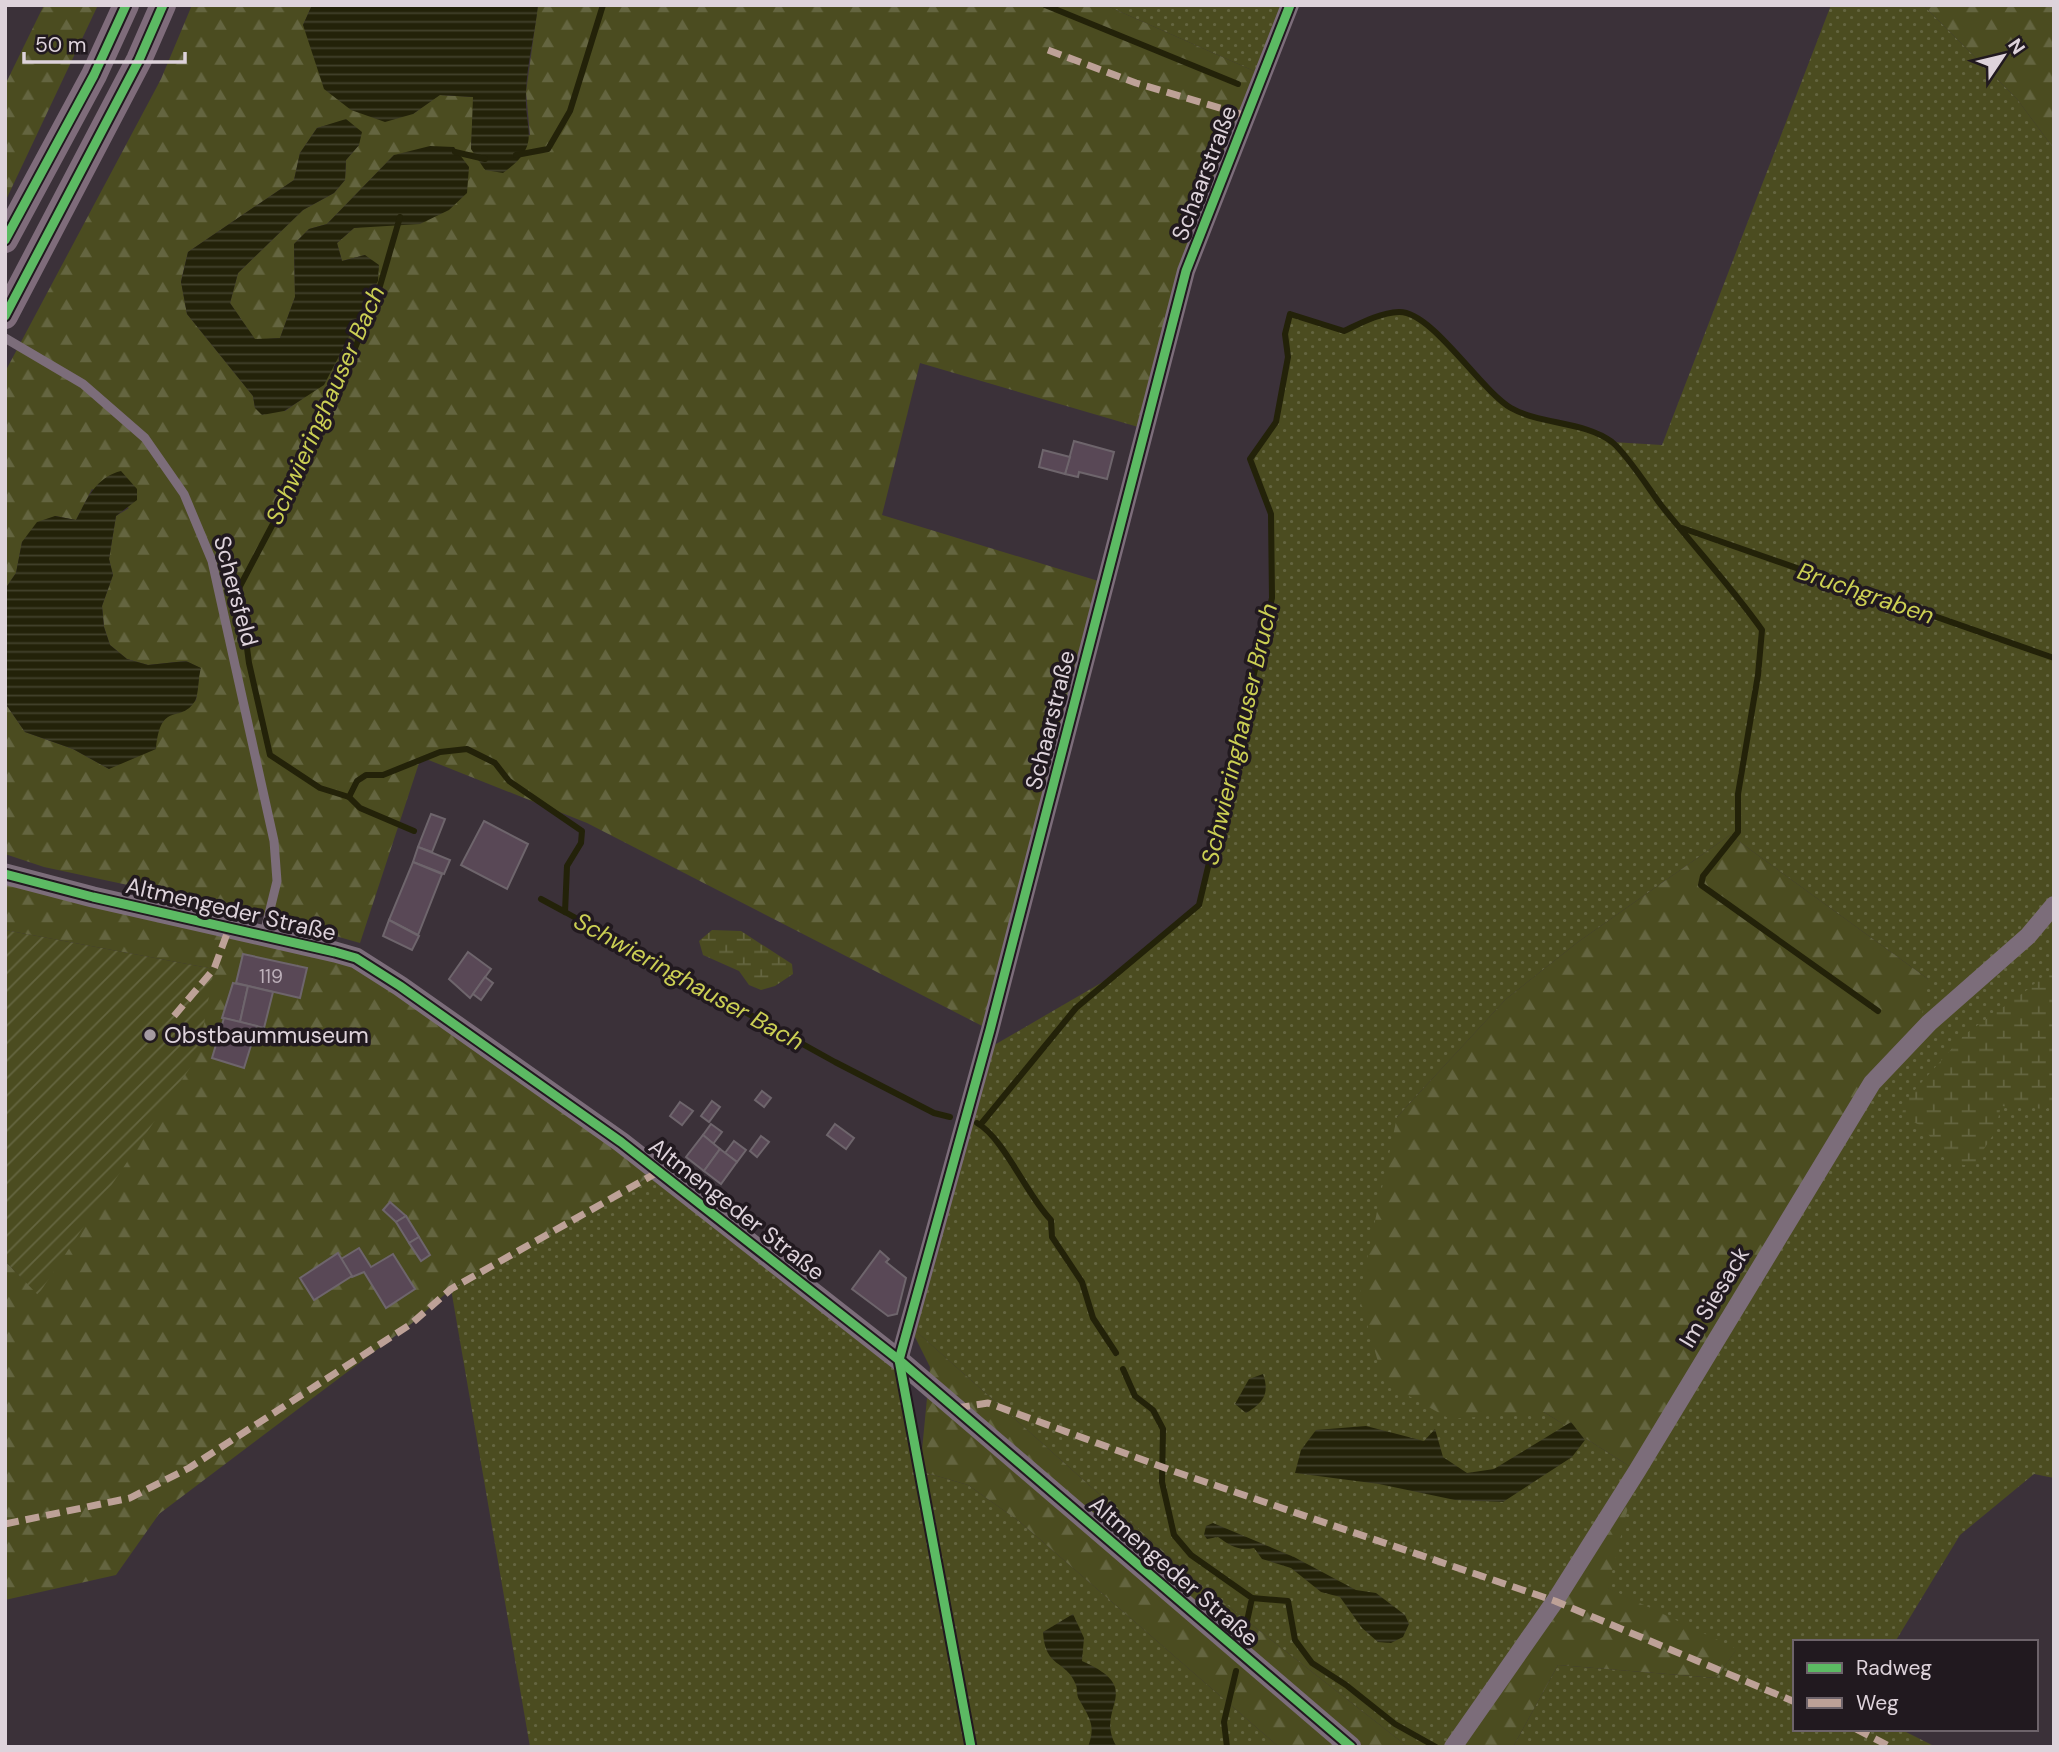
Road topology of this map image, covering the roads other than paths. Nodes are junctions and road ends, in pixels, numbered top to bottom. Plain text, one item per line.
1 (126, 5) edge
2 (163, 5) edge
3 (1290, 5) edge
4 (5, 240) edge
5 (5, 316) edge
6 (5, 338) edge
7 (5, 874) edge
8 (2054, 905) edge
9 (263, 936) junction
10 (899, 1360) junction
11 (918, 1456) dead end
12 (1351, 1747) edge
13 (1453, 1747) edge

1 - 4 main road
2 - 5 main road
3 - 10 street, Schaarstraße
6 - 9 lane, Schersfeld
7 - 9 street, Altmengeder Straße
8 - 13 street, Im Siesack
9 - 10 street, Altmengeder Straße
10 - 11 lane, Schaarstraße
10 - 12 street, Altmengeder Straße

